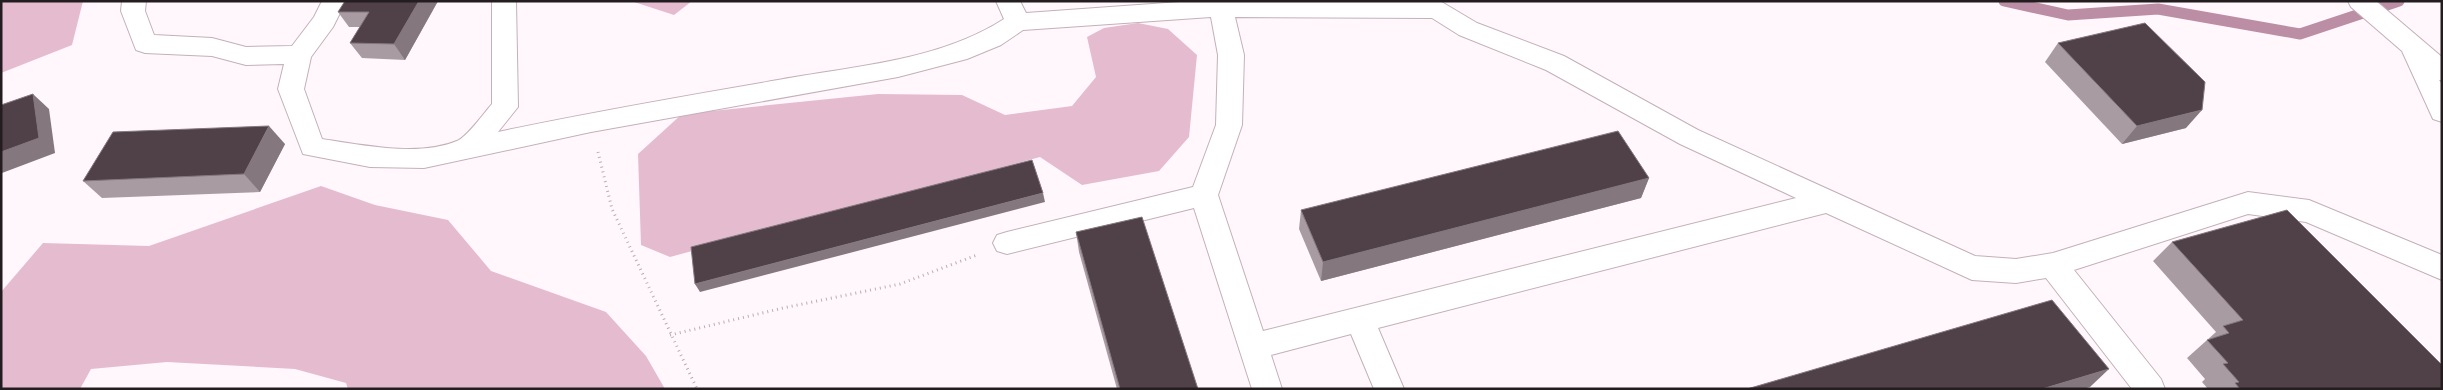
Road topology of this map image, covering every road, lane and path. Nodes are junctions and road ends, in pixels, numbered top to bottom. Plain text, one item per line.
1 (134, 1) edge
2 (334, 1) edge
3 (504, 1) edge
4 (2360, 1) edge
5 (1432, 5) edge
6 (1221, 8) junction
7 (1013, 12) edge
8 (2409, 43) junction
9 (299, 55) junction
10 (2442, 71) edge
11 (2442, 112) edge
12 (591, 122) junction
13 (467, 149) junction
14 (1204, 195) junction
15 (1829, 201) junction
16 (1008, 243) joint
17 (2053, 265) junction
18 (2442, 268) edge
19 (1360, 320) junction
20 (670, 335) junction
21 (1252, 347) junction
22 (698, 389) edge
23 (1267, 389) edge
24 (1390, 389) edge
25 (2150, 389) edge

1 - 9 street
2 - 9 street
3 - 13 street
4 - 8 street
5 - 6 street
5 - 15 street
6 - 7 street
6 - 14 street
7 - 12 street
8 - 10 street
8 - 11 street
9 - 13 street
12 - 13 street
12 - 20 path
14 - 16 street
14 - 21 street
15 - 17 street
15 - 19 street
16 - 20 path
17 - 18 street
17 - 25 street
19 - 21 street
19 - 24 street
20 - 22 path
21 - 23 street

